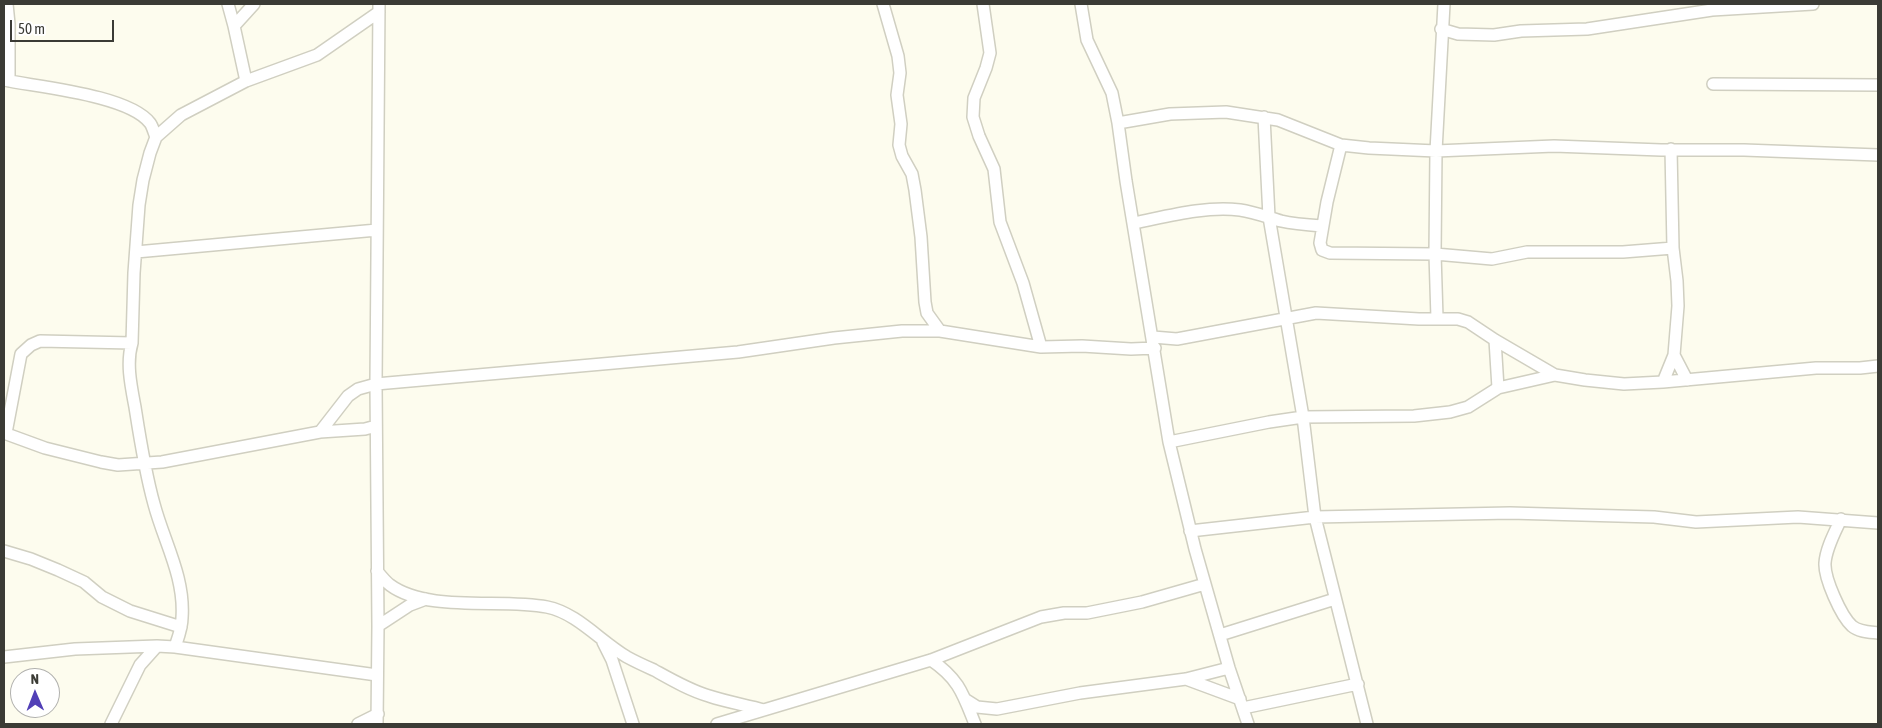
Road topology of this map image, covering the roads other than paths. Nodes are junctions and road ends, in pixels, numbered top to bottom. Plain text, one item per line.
1 (7, 4) edge
2 (228, 4) edge
3 (254, 4) edge
4 (883, 4) edge
5 (983, 4) edge
6 (1081, 4) edge
7 (1444, 4) edge
8 (1813, 4) edge
9 (379, 8) edge
10 (234, 26) junction
11 (1442, 29) junction
12 (7, 80) edge
13 (246, 81) junction
14 (1713, 84) dead end
15 (1878, 85) edge
16 (1264, 117) junction
17 (1118, 122) junction
18 (156, 137) junction
19 (1341, 145) junction
20 (1671, 149) junction
21 (1436, 151) junction
22 (1878, 155) edge
23 (1269, 217) junction
24 (1134, 223) junction
25 (1322, 226) junction
26 (377, 230) junction
27 (1673, 248) junction
28 (136, 252) junction
29 (1435, 254) junction
30 (1285, 318) junction
31 (1437, 318) junction
32 (940, 331) junction
33 (1495, 340) junction
34 (1154, 342) junction
35 (132, 343) junction
36 (1041, 347) junction
37 (1674, 355) junction
38 (1878, 366) edge
39 (1555, 375) junction
40 (1687, 380) junction
41 (1663, 382) junction
42 (376, 384) junction
43 (1498, 388) junction
44 (1303, 417) junction
45 (376, 426) junction
46 (320, 432) junction
47 (5, 433) edge
48 (1169, 442) junction
49 (145, 464) junction
50 (1315, 517) junction
51 (1841, 519) junction
52 (1878, 523) edge
53 (1190, 531) junction
54 (4, 550) edge
55 (377, 571) junction
56 (1205, 584) junction
57 (427, 598) junction
58 (1335, 599) junction
59 (378, 626) junction
60 (181, 627) junction
61 (1878, 634) edge
62 (1220, 635) junction
63 (603, 642) junction
64 (157, 646) junction
65 (175, 647) junction
66 (4, 658) edge
67 (931, 660) junction
68 (1229, 668) junction
69 (377, 675) junction
70 (1186, 679) junction
71 (1358, 684) junction
72 (966, 700) junction
73 (1242, 703) junction
74 (764, 710) junction
75 (378, 719) edge
76 (111, 724) edge
77 (358, 724) edge
78 (633, 724) edge
79 (717, 724) edge
80 (975, 724) edge
81 (1248, 724) edge
82 (1367, 724) edge

1 - 12 street
2 - 10 street
3 - 10 street
4 - 32 street
5 - 36 street
6 - 17 street
7 - 11 street
8 - 11 street
9 - 13 street
9 - 26 street
10 - 13 street
11 - 21 street
12 - 18 street
13 - 18 street
14 - 15 street
16 - 17 street
16 - 19 street
16 - 23 street
17 - 24 street
18 - 28 street
19 - 21 street
19 - 25 street
20 - 21 street
20 - 22 street
20 - 27 street
21 - 29 street
23 - 24 street
23 - 25 street
23 - 30 street
24 - 34 street
25 - 29 street
26 - 28 street
26 - 42 street
27 - 29 street
27 - 37 street
28 - 35 street
29 - 31 street
30 - 31 street
30 - 34 street
30 - 44 street
31 - 33 street
32 - 36 street
32 - 42 street
33 - 39 street
33 - 43 street
34 - 36 street
34 - 48 street
35 - 47 street
35 - 49 street
37 - 40 street
37 - 41 street
38 - 40 street
39 - 41 street
39 - 43 street
40 - 41 street
42 - 45 street
42 - 46 street
43 - 44 street
44 - 48 street
44 - 50 street
45 - 46 street
45 - 55 street
46 - 49 street
47 - 49 street
48 - 53 street
49 - 60 street
50 - 51 street
50 - 53 street
50 - 58 street
51 - 52 street
51 - 61 street
53 - 56 street
54 - 60 street
55 - 57 street
55 - 59 street
56 - 62 street
56 - 67 street
57 - 59 street
57 - 63 street
58 - 62 street
58 - 71 street
59 - 69 street
60 - 65 street
62 - 68 street
63 - 74 street
63 - 78 street
64 - 65 street
64 - 66 street
64 - 76 street
65 - 69 street
67 - 72 street
67 - 74 street
68 - 70 street
68 - 73 street
69 - 75 street
70 - 72 street
70 - 73 street
71 - 73 street
71 - 82 street
72 - 80 street
73 - 81 street
74 - 79 street
75 - 77 street

